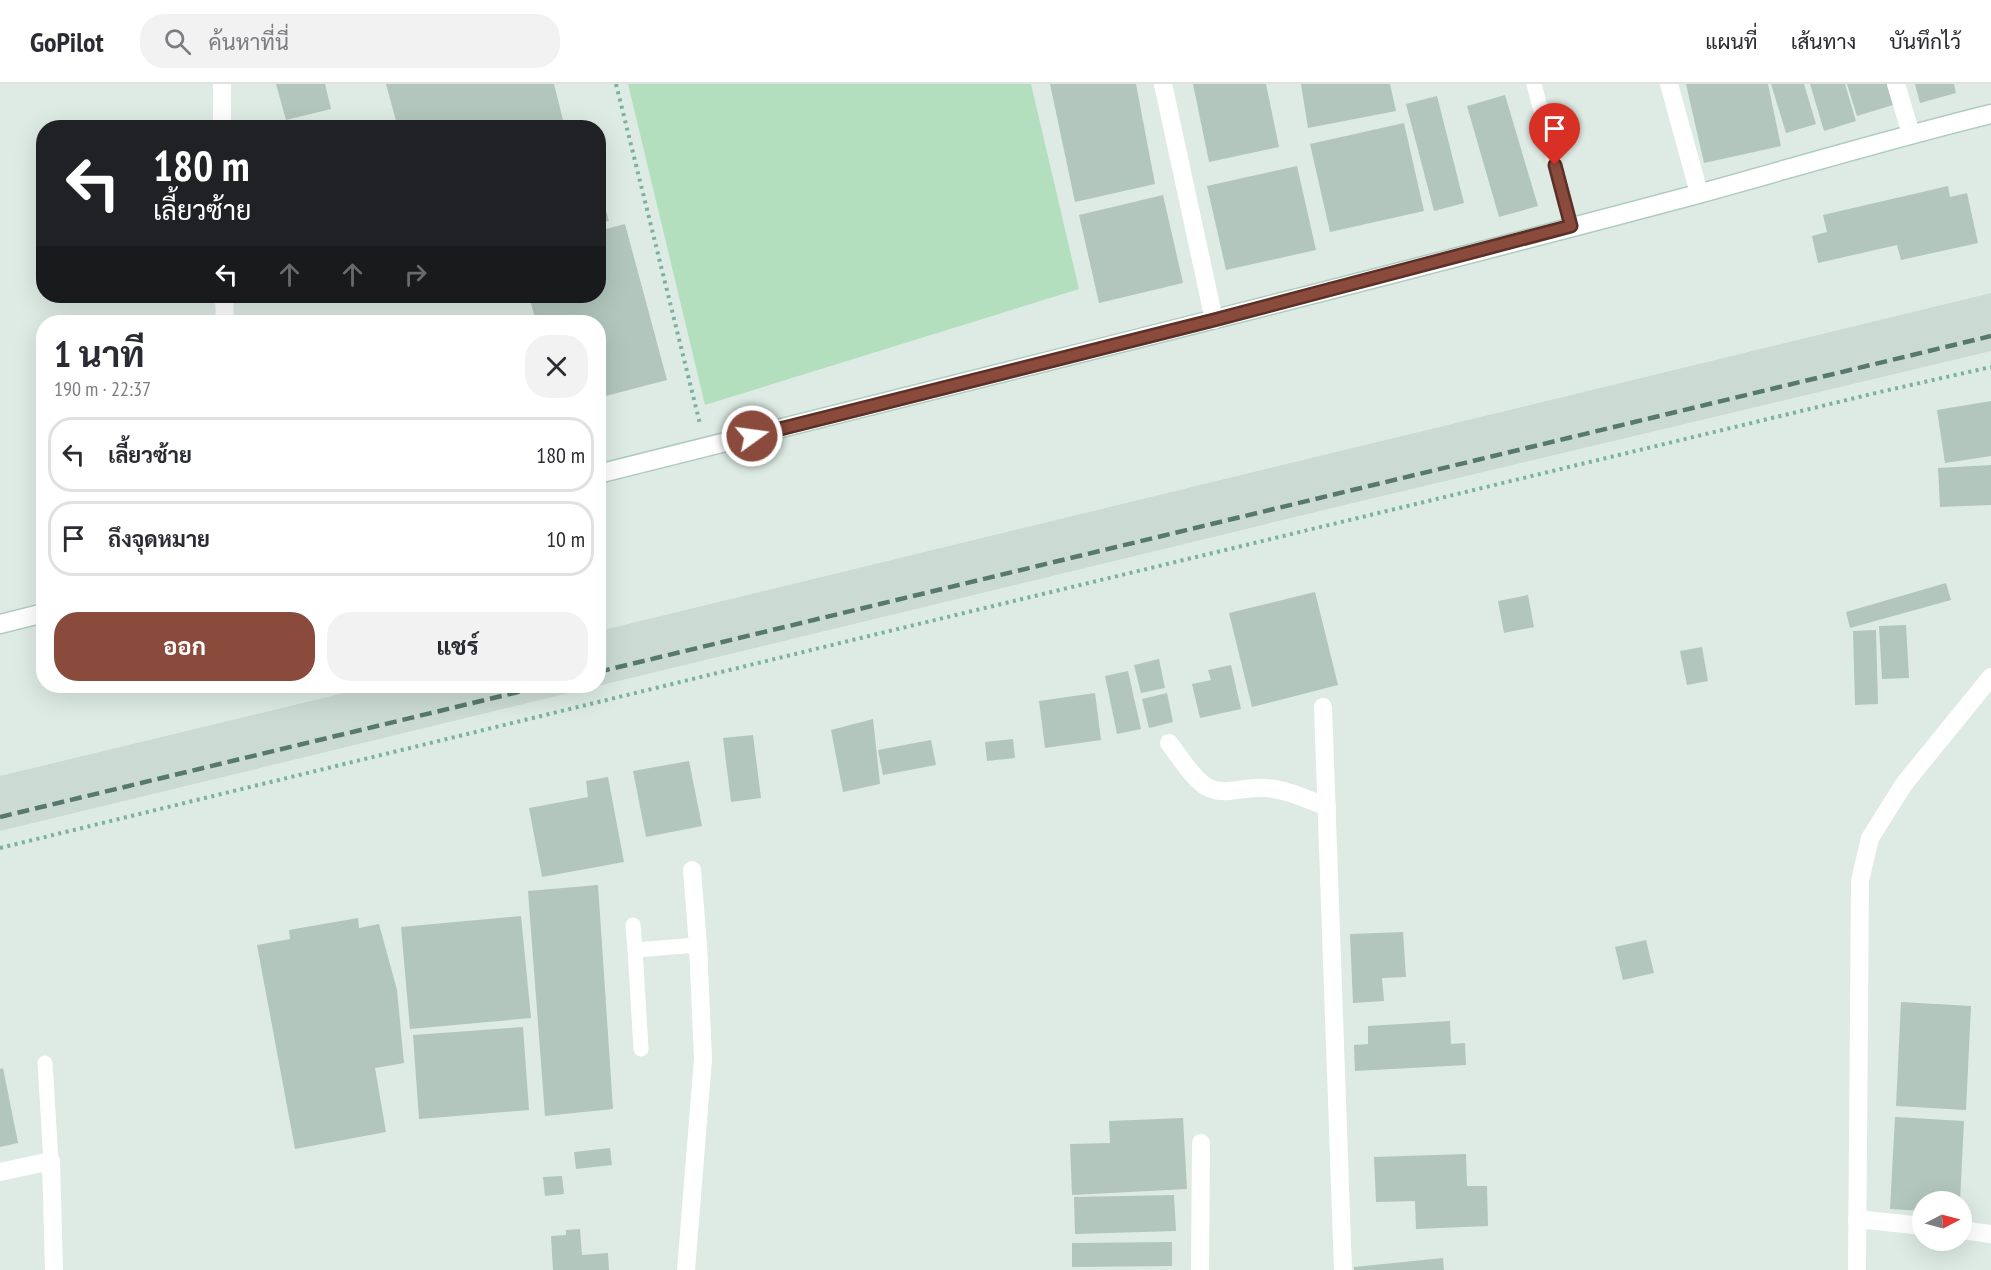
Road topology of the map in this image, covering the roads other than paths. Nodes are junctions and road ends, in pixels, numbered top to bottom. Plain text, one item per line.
1 (222, 84) edge
2 (1163, 84) edge
3 (1534, 84) edge
4 (1669, 84) edge
5 (1896, 84) edge
6 (1991, 114) edge
7 (222, 120) edge
8 (1911, 134) junction
9 (1699, 194) junction
10 (1571, 226) junction
11 (1214, 320) junction
12 (606, 472) edge
13 (36, 615) edge
14 (0, 624) edge
15 (1991, 677) edge
16 (1323, 707) dead end
17 (1169, 743) dead end
18 (1327, 807) junction
19 (692, 870) dead end
20 (633, 925) dead end
21 (698, 945) junction
22 (635, 950) junction
23 (641, 1049) dead end
24 (45, 1063) dead end
25 (1201, 1143) dead end
26 (51, 1161) junction
27 (0, 1172) edge
28 (1857, 1219) junction
29 (1912, 1225) edge
30 (1972, 1231) edge
31 (1991, 1234) edge
32 (54, 1270) edge
33 (686, 1270) edge
34 (1200, 1270) edge
35 (1343, 1270) edge
36 (1857, 1270) edge

1 - 7 street
2 - 11 street
3 - 10 lane
4 - 9 street
5 - 8 street
6 - 8 street
8 - 9 street
9 - 10 street
10 - 11 street
11 - 12 street
13 - 14 street
15 - 28 street
16 - 18 street
17 - 18 street
18 - 35 street
19 - 21 street
20 - 22 lane
21 - 22 lane
21 - 33 street
22 - 23 lane
24 - 26 lane
25 - 34 street
26 - 27 street
26 - 32 street
28 - 29 street
28 - 36 street
30 - 31 street

